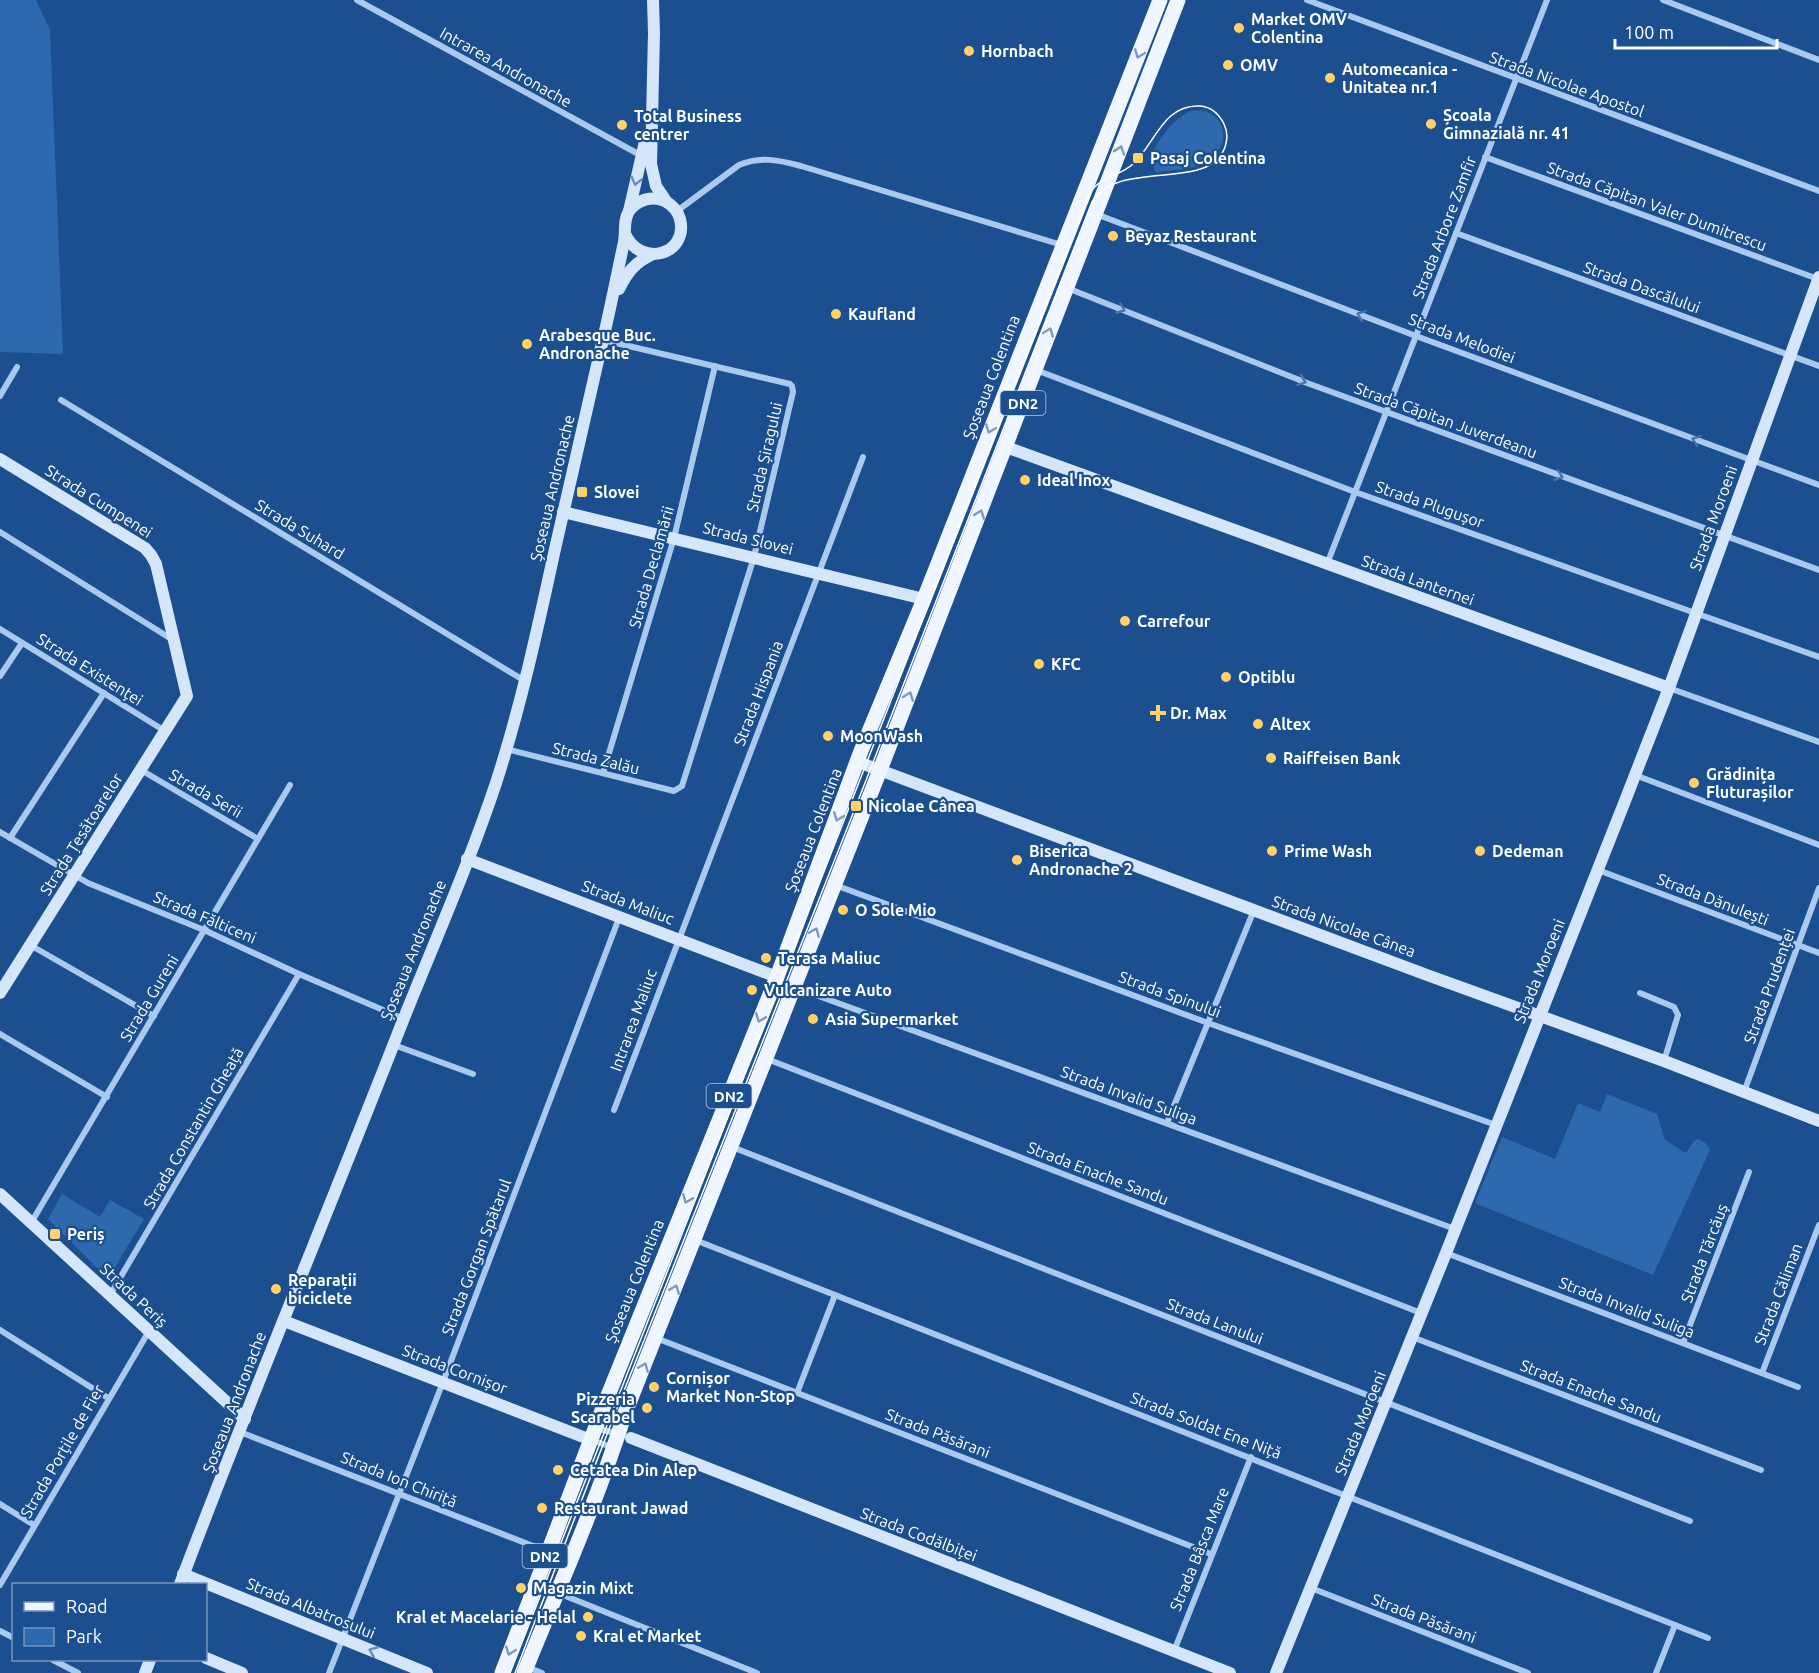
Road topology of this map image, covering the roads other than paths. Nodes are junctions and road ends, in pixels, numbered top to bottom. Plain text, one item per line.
1 (357, 0) edge
2 (653, 0) edge
3 (1160, 0) edge
4 (1178, 0) edge
5 (1307, 0) edge
6 (1547, 0) edge
7 (1663, 0) edge
8 (1819, 60) edge
9 (1515, 79) junction
10 (652, 106) junction
11 (642, 156) junction
12 (1485, 158) junction
13 (1819, 191) edge
14 (666, 201) junction
15 (676, 211) junction
16 (628, 213) junction
17 (1096, 214) junction
18 (1456, 233) junction
19 (626, 234) junction
20 (1063, 245) junction
21 (651, 255) junction
22 (1819, 278) edge
23 (1067, 287) junction
24 (611, 307) junction
25 (1416, 336) junction
26 (603, 340) junction
27 (1791, 356) junction
28 (715, 366) junction
29 (1819, 366) edge
30 (17, 367) dead end
31 (1035, 370) junction
32 (0, 396) edge
33 (61, 400) dead end
34 (1386, 413) junction
35 (1006, 447) junction
36 (863, 457) dead end
37 (0, 459) edge
38 (1751, 461) junction
39 (1819, 485) edge
40 (1355, 492) junction
41 (564, 512) junction
42 (0, 532) edge
43 (1725, 535) junction
44 (674, 538) junction
45 (754, 557) junction
46 (1326, 565) junction
47 (1819, 570) edge
48 (819, 573) junction
49 (924, 599) junction
50 (1696, 612) junction
51 (0, 629) edge
52 (176, 642) junction
53 (22, 643) junction
54 (1819, 657) edge
55 (0, 676) edge
56 (525, 681) junction
57 (1669, 688) junction
58 (187, 692) joint
59 (104, 693) junction
60 (165, 732) junction
61 (1819, 742) edge
62 (506, 749) junction
63 (858, 762) junction
64 (141, 770) junction
65 (880, 770) junction
66 (603, 773) junction
67 (1635, 775) junction
68 (290, 785) dead end
69 (678, 789) joint
70 (0, 832) edge
71 (10, 838) junction
72 (258, 839) junction
73 (1819, 844) edge
74 (467, 859) junction
75 (1598, 870) junction
76 (74, 876) junction
77 (834, 885) junction
78 (1819, 888) edge
79 (1254, 910) junction
80 (620, 917) junction
81 (204, 930) junction
82 (678, 939) junction
83 (30, 945) junction
84 (1798, 945) junction
85 (1819, 953) edge
86 (299, 974) junction
87 (777, 977) junction
88 (2, 984) edge
89 (794, 986) junction
90 (1640, 993) dead end
91 (1539, 1015) junction
92 (154, 1016) junction
93 (404, 1019) junction
94 (1208, 1023) junction
95 (0, 1034) edge
96 (394, 1045) junction
97 (765, 1058) junction
98 (1664, 1061) junction
99 (473, 1074) dead end
100 (1743, 1092) junction
101 (106, 1096) junction
102 (614, 1110) dead end
103 (1819, 1121) edge
104 (1167, 1123) junction
105 (1497, 1126) junction
106 (730, 1146) junction
107 (1749, 1172) dead end
108 (0, 1194) edge
109 (31, 1223) junction
110 (1819, 1225) edge
111 (1456, 1229) junction
112 (694, 1240) junction
113 (1446, 1253) junction
114 (110, 1295) junction
115 (835, 1295) junction
116 (1421, 1312) junction
117 (284, 1321) junction
118 (0, 1330) edge
119 (149, 1331) junction
120 (1412, 1337) junction
121 (656, 1338) junction
122 (1683, 1343) junction
123 (1762, 1373) junction
124 (443, 1382) junction
125 (1798, 1387) dead end
126 (797, 1393) junction
127 (108, 1398) junction
128 (1386, 1402) junction
129 (245, 1419) junction
130 (240, 1432) junction
131 (593, 1434) junction
132 (621, 1440) junction
133 (1251, 1457) junction
134 (1761, 1470) dead end
135 (399, 1493) junction
136 (1348, 1496) junction
137 (0, 1504) edge
138 (1690, 1521) dead end
139 (34, 1525) junction
140 (547, 1552) junction
141 (1211, 1554) junction
142 (182, 1579) edge
143 (0, 1585) edge
144 (207, 1588) edge
145 (1311, 1588) junction
146 (558, 1593) junction
147 (1675, 1625) junction
148 (1708, 1638) dead end
149 (343, 1639) junction
150 (1174, 1651) junction
151 (207, 1658) edge
152 (57, 1661) edge
153 (526, 1670) edge
154 (78, 1673) edge
155 (242, 1673) edge
156 (329, 1673) edge
157 (427, 1673) edge
158 (502, 1673) edge
159 (542, 1673) edge
160 (756, 1673) edge
161 (1230, 1673) edge
162 (1276, 1673) edge
163 (1528, 1673) edge
164 (1656, 1673) edge

1 - 11 street, Intrarea Andronache
2 - 10 street
3 -> 20 main road, Șoseaua Colentina / DN2
17 -> 4 main road, DN2
5 - 9 street, Strada Nicolae Apostol
6 - 9 street, Strada Arbore Zamfir
7 - 8 street
9 - 12 street, Strada Arbore Zamfir
9 - 13 street, Strada Nicolae Apostol
10 - 11 street
10 - 14 street
11 -> 16 street
12 - 18 street, Strada Arbore Zamfir
12 - 22 street, Strada Căpitan Valer Dumitrescu
14 - 15 street
14 - 16 street
15 - 20 street
15 - 21 street
16 - 19 street
17 - 23 main road, DN2
25 -> 17 street, Strada Melodiei
18 - 25 street, Strada Arbore Zamfir
18 - 27 street, Strada Dascălului
19 - 21 street
19 - 24 street, Șoseaua Andronache
20 -> 49 main road, Șoseaua Colentina / DN2
21 - 24 street, Șoseaua Andronache
22 - 27 street, Strada Moroeni
31 -> 23 main road, DN2
23 -> 34 street, Strada Căpitan Juverdeanu
24 - 26 street, Șoseaua Andronache
25 - 34 street, Strada Arbore Zamfir
38 -> 25 street, Strada Melodiei
26 - 28 street, Strada Șiragului
26 - 41 street, Șoseaua Andronache
27 - 29 street, Strada Dascălului
27 - 38 street, Strada Moroeni
28 - 44 street, Strada Declamării
28 - 45 street, Strada Șiragului
30 - 32 street
31 - 35 main road, DN2
31 - 40 street, Strada Plugușor
33 - 56 street, Strada Suhard
34 - 40 street, Strada Arbore Zamfir
34 -> 43 street, Strada Căpitan Juverdeanu
35 - 46 street, Strada Lanternei
65 -> 35 main road, DN2
36 - 48 street, Strada Hispania
37 - 52 street, Strada Cumpenei
38 - 39 street, Strada Melodiei
38 - 43 street, Strada Moroeni
40 - 46 street, Strada Arbore Zamfir
40 - 50 street, Strada Plugușor
41 - 44 street, Strada Slovei
41 - 56 street, Șoseaua Andronache
42 - 52 street
43 - 47 street, Strada Căpitan Juverdeanu
43 - 50 street, Strada Moroeni
44 - 45 street, Strada Slovei
44 - 66 street, Strada Declamării
45 - 48 street, Strada Slovei
45 - 69 street, Strada Șiragului
46 - 57 street, Strada Lanternei
48 - 49 street, Strada Slovei
48 - 82 street, Strada Hispania
49 - 63 main road, Șoseaua Colentina / DN2
50 - 54 street, Strada Plugușor
50 - 57 street, Strada Moroeni
51 - 53 street, Strada Existenței
52 - 58 street, Strada Cumpenei
53 - 55 street
53 - 59 street, Strada Existenței
56 - 62 street, Șoseaua Andronache
57 - 61 street, Strada Lanternei
57 - 67 street, Strada Moroeni
58 - 60 street, Strada Țesătoarelor
59 - 60 street, Strada Existenței
59 - 71 street
60 - 64 street, Strada Țesătoarelor
62 - 66 street, Strada Zalău
62 - 74 street, Șoseaua Andronache
63 - 65 street, Strada Nicolae Cânea
63 -> 87 main road, Șoseaua Colentina / DN2
64 - 72 street, Strada Serii
64 - 76 street, Strada Țesătoarelor
65 - 77 main road, DN2
65 - 79 street, Strada Nicolae Cânea
66 - 69 street, Strada Zalău
67 - 73 street
67 - 75 street, Strada Moroeni
68 - 72 street, Strada Gureni
70 - 71 street, Strada Fălticeni
71 - 76 street, Strada Fălticeni
72 - 81 street, Strada Gureni
74 - 80 street, Strada Maliuc
74 - 93 street, Șoseaua Andronache
75 - 84 street, Strada Dănulești
75 - 91 street, Strada Moroeni
76 - 81 street, Strada Fălticeni
76 - 83 street, Strada Țesătoarelor
89 -> 77 main road, DN2
77 - 94 street, Strada Spinului
78 - 84 street, Strada Prudenței
79 - 91 street, Strada Nicolae Cânea
79 - 94 street
80 - 82 street, Strada Maliuc
80 - 124 street, Strada Gorgan Spătarul
81 - 86 street, Strada Fălticeni
81 - 92 street, Strada Gureni
82 - 87 street, Strada Maliuc
82 - 102 street, Intrarea Maliuc
83 - 88 street, Strada Țesătoarelor
83 - 92 street
84 - 85 street, Strada Dănulești
84 - 100 street, Strada Prudenței
86 - 93 street, Strada Fălticeni
86 - 114 street, Strada Constantin Gheață
87 -> 131 main road, Șoseaua Colentina / DN2
89 - 97 main road, DN2
89 - 104 street, Strada Invalid Suliga
90 - 98 street
91 - 98 street, Strada Nicolae Cânea
91 - 105 street, Strada Moroeni
92 - 101 street, Strada Gureni
93 - 96 street, Șoseaua Andronache
94 - 104 street
94 - 105 street, Strada Spinului
95 - 101 street
96 - 99 street
96 - 117 street, Șoseaua Andronache
97 - 106 main road, DN2
97 - 116 street, Strada Enache Sandu
98 - 100 street, Strada Nicolae Cânea
100 - 103 street, Strada Nicolae Cânea
101 - 109 street, Strada Gureni
104 - 111 street, Strada Invalid Suliga
105 - 111 street, Strada Moroeni
106 - 112 main road, DN2
106 - 128 street, Strada Lanului
107 - 122 street, Strada Tărcăuș
108 - 109 street, Strada Periș
109 - 114 street, Strada Periș
110 - 123 street, Strada Căliman
111 - 113 street, Strada Moroeni
112 - 115 street, Strada Soldat Ene Niță
121 -> 112 main road, DN2
113 - 116 street, Strada Moroeni
113 - 122 street, Strada Invalid Suliga
114 - 119 street, Strada Periș
115 - 126 street
115 - 133 street, Strada Soldat Ene Niță
116 - 120 street, Strada Moroeni
117 - 124 street, Strada Cornișor
117 - 129 street, Șoseaua Andronache
118 - 127 street
119 - 127 street, Strada Porțile de Fier
119 - 129 street, Strada Periș
120 - 128 street, Strada Moroeni
120 - 134 street, Strada Enache Sandu
121 - 126 street, Strada Păsărani
132 -> 121 main road, DN2
122 - 123 street, Strada Invalid Suliga
123 - 125 street, Strada Invalid Suliga
124 - 131 street, Strada Cornișor
124 - 135 street, Strada Gorgan Spătarul
126 - 141 street, Strada Păsărani
127 - 139 street, Strada Porțile de Fier
128 - 136 street, Strada Moroeni
128 - 138 street, Strada Lanului
129 - 130 street, Șoseaua Andronache
130 - 135 street, Strada Ion Chiriță
130 - 142 street, Șoseaua Andronache
131 - 132 street, Strada Cornișor
131 - 132 street, Strada Codălbiței
131 - 140 main road, Șoseaua Colentina / DN2
132 - 146 main road, DN2
132 - 150 street, Strada Codălbiței
133 - 136 street, Strada Soldat Ene Niță
133 - 141 street, Strada Bâsca Mare
135 - 140 street, Strada Ion Chiriță
135 - 149 street, Strada Gorgan Spătarul
136 - 145 street, Strada Moroeni
136 - 147 street, Strada Soldat Ene Niță
137 - 139 street
139 - 143 street, Strada Porțile de Fier
140 -> 158 main road, Șoseaua Colentina / DN2
141 - 150 street, Strada Bâsca Mare
144 - 149 street, Strada Albatrosului
145 - 162 street, Strada Moroeni
145 - 163 street, Strada Păsărani
146 - 153 main road, DN2
146 - 160 street
147 - 148 street, Strada Soldat Ene Niță
147 - 164 street
149 - 156 street, Strada Gorgan Spătarul
157 -> 149 street, Strada Albatrosului
150 - 161 street, Strada Codălbiței
151 - 155 street
152 - 154 street
153 - 159 street

